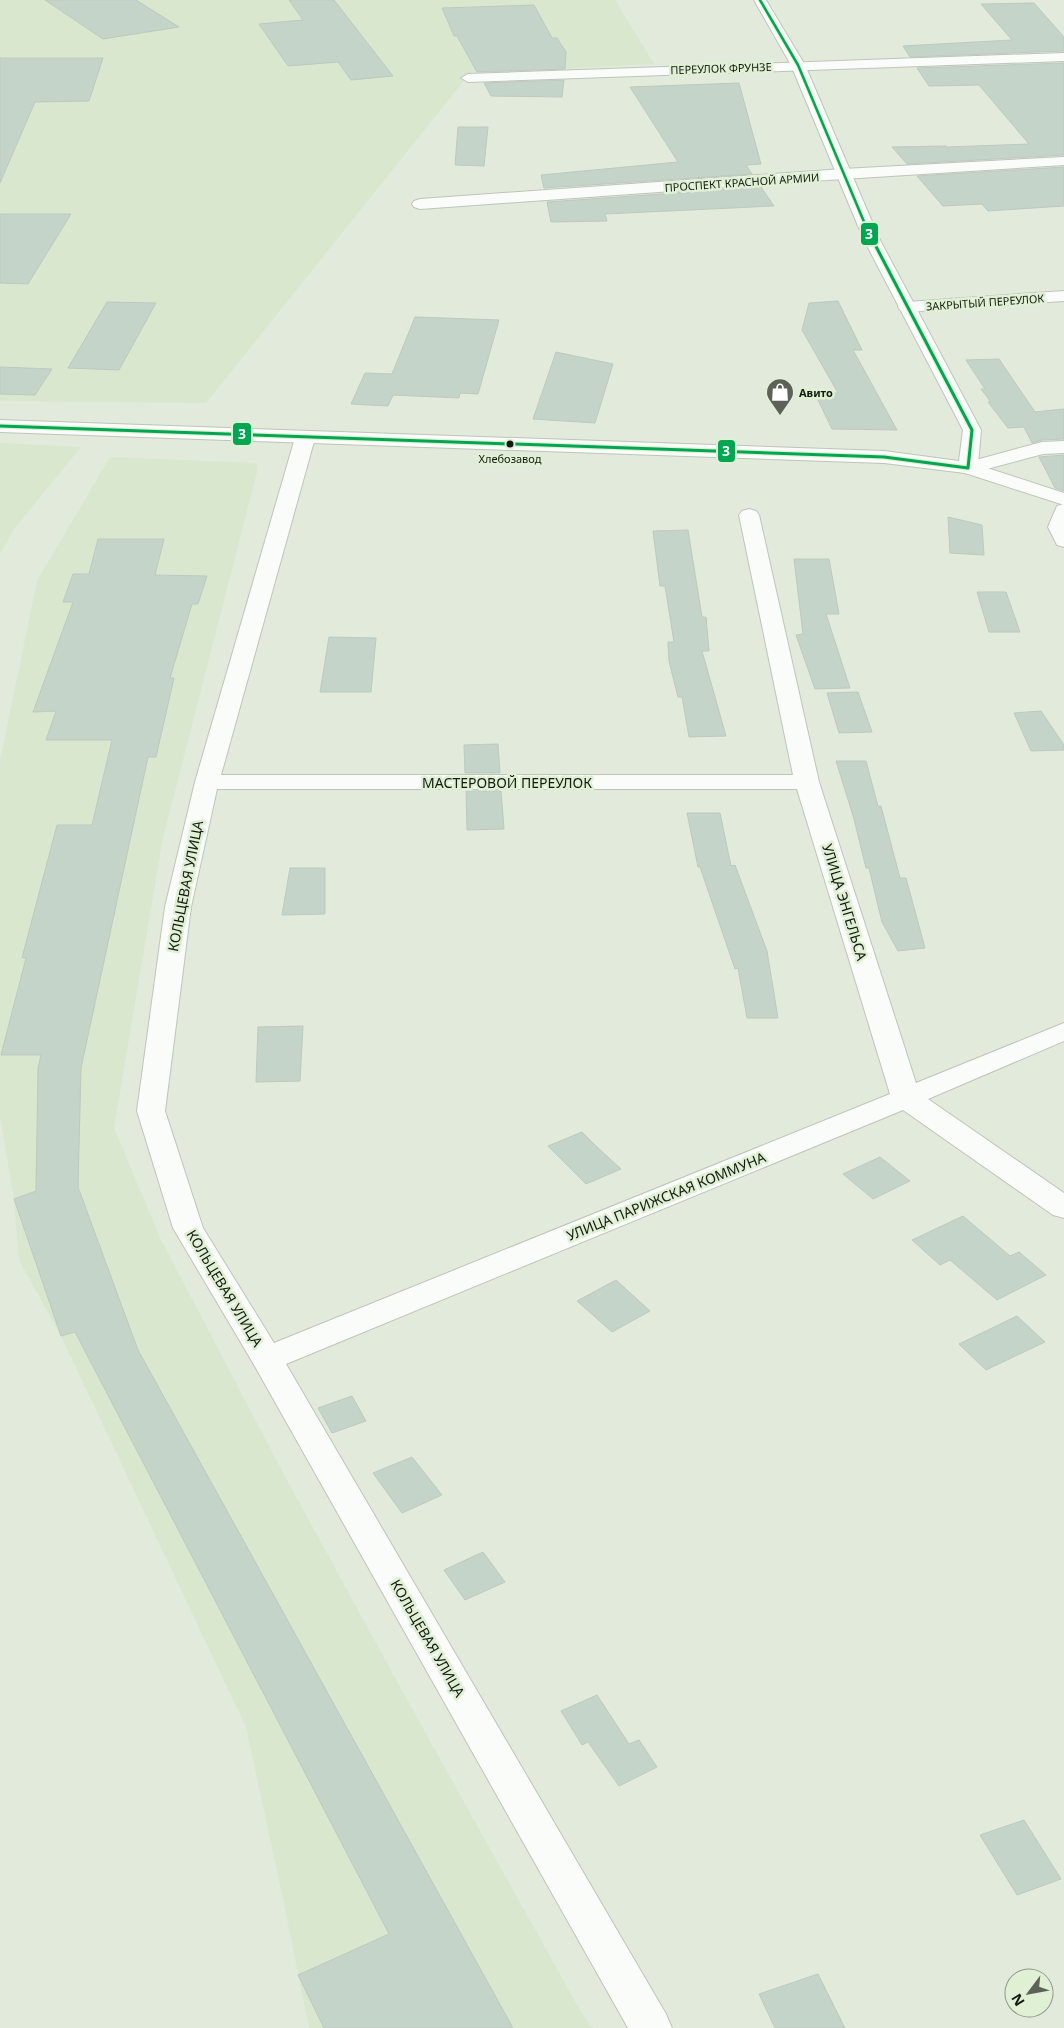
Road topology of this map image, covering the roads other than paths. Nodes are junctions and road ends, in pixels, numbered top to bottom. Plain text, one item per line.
1 (760, 0) edge
2 (1064, 57) edge
3 (798, 65) junction
4 (468, 78) dead end
5 (1064, 161) edge
6 (843, 174) junction
7 (420, 204) dead end
8 (1064, 296) edge
9 (906, 307) junction
10 (0, 426) edge
11 (305, 438) junction
12 (1064, 447) edge
13 (968, 468) junction
14 (1064, 499) edge
15 (1064, 510) edge
16 (749, 515) dead end
17 (1064, 541) edge
18 (206, 782) junction
19 (807, 782) junction
20 (1064, 1031) edge
21 (906, 1098) junction
22 (1064, 1208) edge
23 (268, 1359) junction
24 (651, 2028) edge

1 - 3 street
2 - 3 street, ПЕРЕУЛОК ФРУНЗЕ
3 - 4 street, ПЕРЕУЛОК ФРУНЗЕ
3 - 6 street
5 - 6 street, ПРОСПЕКТ КРАСНОЙ АРМИИ
6 - 7 street, ПРОСПЕКТ КРАСНОЙ АРМИИ
6 - 9 street
8 - 9 street, ЗАКРЫТЫЙ ПЕРЕУЛОК
9 - 13 street
10 - 11 street
11 - 13 street
11 - 18 street, КОЛЬЦЕВАЯ УЛИЦА
12 - 13 street
13 - 14 street
15 - 17 street
16 - 19 street, УЛИЦА ЭНГЕЛЬСА
18 - 19 street, МАСТЕРОВОЙ ПЕРЕУЛОК
18 - 23 street, КОЛЬЦЕВАЯ УЛИЦА
19 - 21 street, УЛИЦА ЭНГЕЛЬСА
20 - 21 street, УЛИЦА ПАРИЖСКАЯ КОММУНА
21 - 22 street
21 - 23 street, УЛИЦА ПАРИЖСКАЯ КОММУНА
23 - 24 street, КОЛЬЦЕВАЯ УЛИЦА

